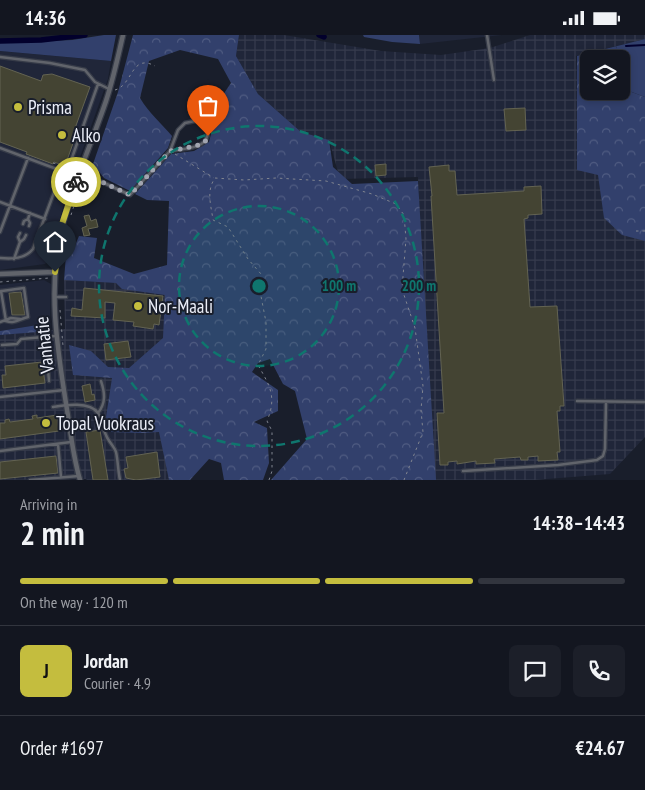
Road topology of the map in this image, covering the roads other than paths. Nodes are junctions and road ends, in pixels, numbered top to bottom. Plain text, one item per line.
1 (123, 35) edge
2 (487, 35) edge
3 (0, 57) edge
4 (494, 80) dead end
5 (98, 84) junction
6 (111, 90) junction
7 (0, 148) edge
8 (170, 151) junction
9 (28, 158) junction
10 (62, 171) junction
11 (67, 172) junction
12 (79, 173) junction
13 (0, 203) edge
14 (10, 206) junction
15 (30, 213) junction
16 (28, 219) junction
17 (45, 219) junction
18 (23, 223) dead end
19 (29, 226) dead end
20 (0, 232) edge
21 (20, 233) dead end
22 (26, 235) dead end
23 (20, 242) junction
24 (0, 258) edge
25 (14, 259) junction
26 (55, 272) junction
27 (0, 274) edge
28 (1, 291) edge
29 (57, 297) junction
30 (66, 297) dead end
31 (6, 321) junction
32 (0, 322) edge
33 (58, 336) junction
34 (50, 337) junction
35 (2, 345) dead end
36 (49, 381) dead end
37 (100, 381) dead end
38 (64, 390) junction
39 (0, 397) edge
40 (577, 401) dead end
41 (606, 401) junction
42 (645, 402) edge
43 (66, 405) junction
44 (53, 407) dead end
45 (98, 413) junction
46 (72, 441) junction
47 (58, 443) junction
48 (0, 451) edge
49 (462, 471) dead end
50 (61, 477) junction
51 (79, 478) edge
52 (30, 480) edge
53 (120, 480) edge

1 - 6 street, Vanhatie
2 - 4 lane
3 - 5 lane
5 - 6 lane
5 - 11 lane
6 - 12 street, Vanhatie
7 - 9 lane
8 - 8 lane
8 - 12 lane
9 - 10 lane
9 - 14 lane
10 - 11 lane
10 - 17 lane
11 - 12 lane
12 - 26 street, Vanhatie
13 - 14 lane
14 - 15 lane
14 - 20 lane
15 - 16 lane
15 - 17 lane
16 - 18 lane
16 - 19 lane
17 - 25 lane
21 - 23 lane
22 - 23 lane
23 - 25 lane
24 - 25 lane
26 - 27 street
26 - 29 street, Vanhatie
28 - 31 lane
28 - 31 lane
29 - 30 lane
29 - 33 street, Vanhatie
31 - 32 lane
33 - 34 lane
33 - 38 street, Vanhatie
34 - 35 lane
34 - 36 lane
37 - 45 lane
38 - 39 lane
38 - 43 street, Vanhatie
40 - 41 lane
41 - 42 lane
41 - 49 lane
43 - 44 lane
43 - 45 lane
43 - 46 street, Vanhatie
45 - 53 lane
46 - 47 lane
46 - 51 street, Vanhatie
47 - 48 lane
47 - 50 lane
50 - 51 lane
50 - 52 lane

